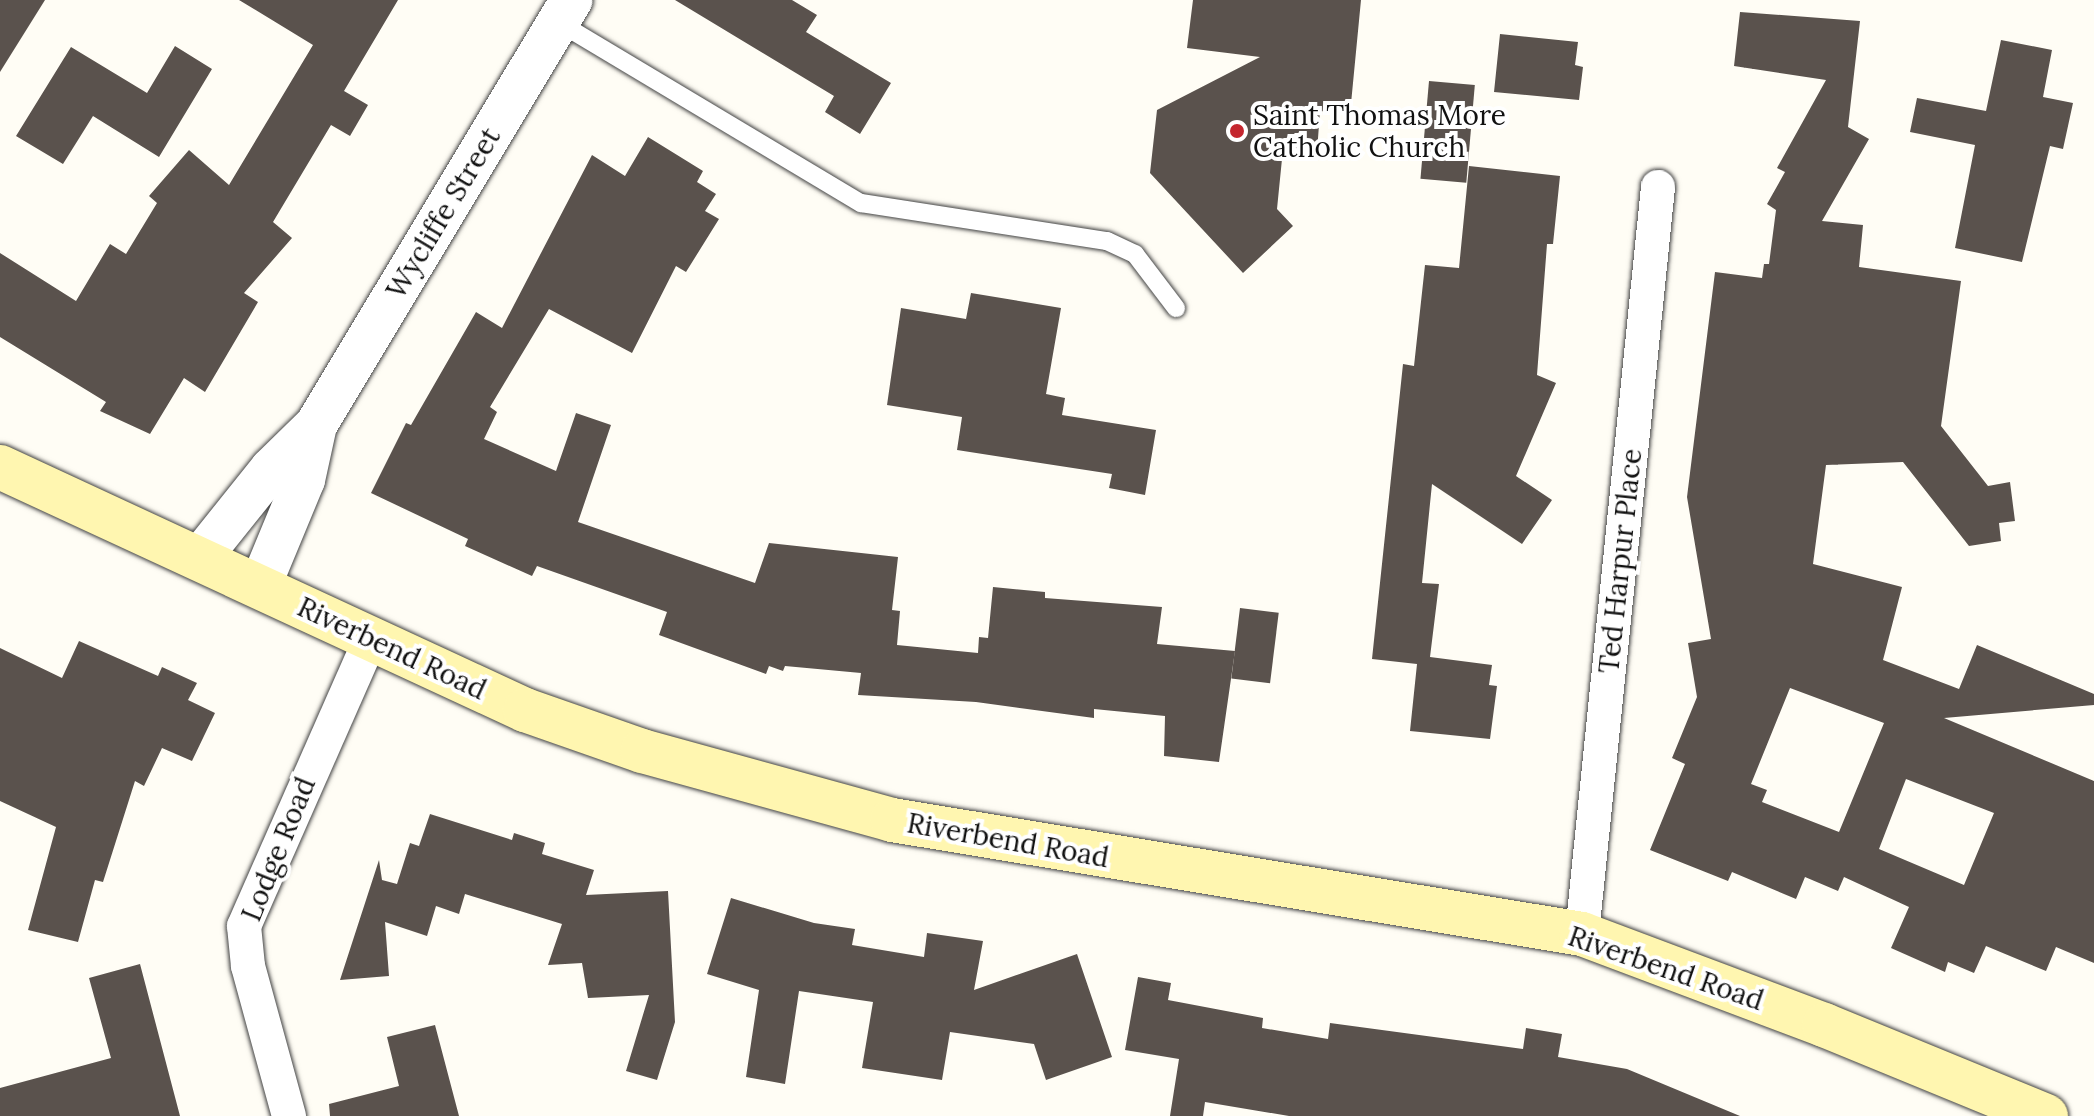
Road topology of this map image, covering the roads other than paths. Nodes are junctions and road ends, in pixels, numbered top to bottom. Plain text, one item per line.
1 (564, 11) edge
2 (1658, 187) dead end
3 (1176, 308) dead end
4 (316, 425) junction
5 (0, 467) edge
6 (199, 559) junction
7 (260, 586) junction
8 (371, 638) junction
9 (1582, 934) junction
10 (289, 1116) edge
11 (2046, 1116) edge

1 - 3 lane
1 - 4 street, Wycliffe Street
2 - 9 street, Ted Harpur Place
4 - 6 street, Wycliffe Street
4 - 7 street, Wycliffe Street
5 - 6 main road, Riverbend Road
6 - 7 main road, Riverbend Road
7 - 8 main road, Riverbend Road
8 - 9 main road, Riverbend Road
8 - 10 street, Lodge Road
9 - 11 main road, Riverbend Road

